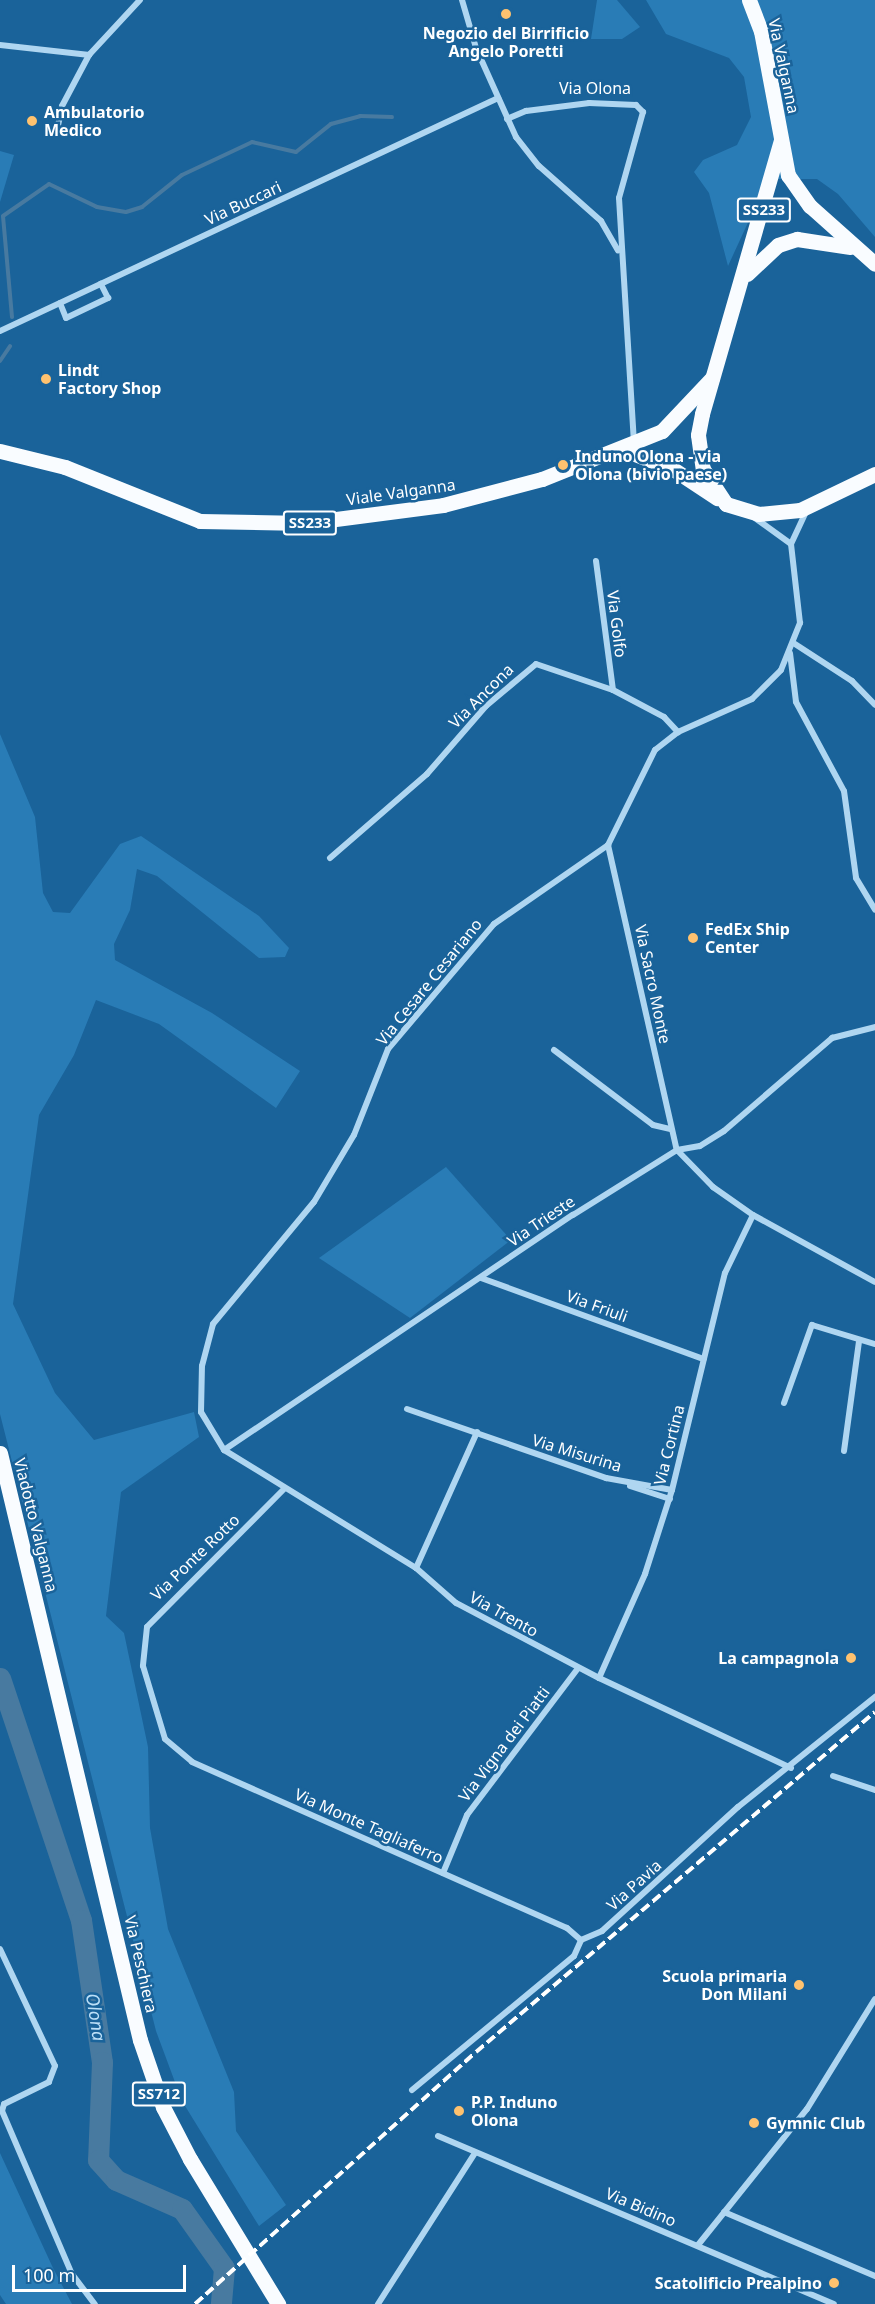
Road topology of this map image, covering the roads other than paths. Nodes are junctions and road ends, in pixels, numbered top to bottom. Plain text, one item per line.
1 (140, 0) edge
2 (462, 0) edge
3 (749, 0) edge
4 (0, 45) edge
5 (89, 55) junction
6 (498, 99) junction
7 (507, 119) junction
8 (56, 135) dead end
9 (781, 140) junction
10 (861, 252) junction
11 (620, 255) junction
12 (875, 264) edge
13 (742, 280) junction
14 (101, 284) junction
15 (60, 303) junction
16 (0, 331) edge
17 (712, 378) junction
18 (628, 447) junction
19 (0, 451) edge
20 (875, 474) edge
21 (726, 504) junction
22 (810, 506) junction
23 (743, 512) junction
24 (791, 544) junction
25 (596, 561) dead end
26 (795, 644) junction
27 (790, 653) junction
28 (613, 690) junction
29 (875, 705) edge
30 (678, 732) junction
31 (608, 845) junction
32 (330, 858) dead end
33 (875, 910) edge
34 (875, 1027) edge
35 (554, 1050) dead end
36 (670, 1129) junction
37 (678, 1150) junction
38 (753, 1215) junction
39 (481, 1278) junction
40 (875, 1282) edge
41 (859, 1342) junction
42 (875, 1344) edge
43 (704, 1359) junction
44 (784, 1403) dead end
45 (407, 1409) dead end
46 (477, 1432) junction
47 (224, 1450) junction
48 (844, 1450) dead end
49 (0, 1453) edge
50 (606, 1478) junction
51 (284, 1489) junction
52 (672, 1490) junction
53 (669, 1499) junction
54 (416, 1568) junction
55 (37, 1605) joint
56 (578, 1668) junction
57 (598, 1678) junction
58 (875, 1697) edge
59 (157, 1724) joint
60 (791, 1768) junction
61 (833, 1776) dead end
62 (875, 1790) edge
63 (442, 1873) junction
64 (581, 1940) junction
65 (0, 1949) edge
66 (875, 1999) edge
67 (412, 2090) dead end
68 (438, 2136) dead end
69 (475, 2152) junction
70 (724, 2212) junction
71 (698, 2245) junction
72 (875, 2276) edge
73 (95, 2304) edge
74 (278, 2304) edge
75 (378, 2304) edge
76 (834, 2304) edge

1 - 5 street
2 - 6 street, Via Olona
3 - 9 main road, Via Valganna / SS233
4 - 5 street
5 - 8 street
6 - 7 street, Via Olona
6 - 14 street, Via Buccari
7 - 11 street, Via Olona
7 - 11 street, Via Olona
9 - 10 main road, SS233
9 - 13 main road, SS233
10 - 12 main road, SS233
10 - 13 main road
11 - 18 street, Via Olona
13 - 17 main road, SS233
14 - 15 street, Via Buccari
14 - 15 street
15 - 16 street, Via Buccari
17 - 18 main road, Viale Valganna / SS233
17 - 21 main road
18 - 19 main road, Viale Valganna / SS233
18 - 21 main road
20 - 22 main road
21 - 23 main road
22 - 23 main road
22 - 24 street
23 - 24 street
24 - 26 street, Via Cesare Cesariano
25 - 28 street, Via Golfo
26 - 27 street, Via Cesare Cesariano
26 - 29 street
27 - 30 street, Via Cesare Cesariano
27 - 33 street
28 - 30 street, Via Ancona
28 - 32 street, Via Ancona
30 - 31 street, Via Cesare Cesariano
31 - 36 street, Via Sacro Monte
31 - 47 street, Via Cesare Cesariano
34 - 37 street, Via Trieste
35 - 36 street
36 - 37 street, Via Sacro Monte
37 - 38 street, Via Sacro Monte
37 - 39 street, Via Trieste
38 - 40 street, Via Sacro Monte
38 - 43 street, Via Cortina
39 - 43 street, Via Friuli
39 - 47 street, Via Trieste
41 - 42 street
41 - 44 street
41 - 48 street
43 - 52 street, Via Cortina
45 - 46 street, Via Misurina
46 - 50 street, Via Misurina
46 - 54 street
47 - 51 street, Via Trento
49 - 55 main road, Viadotto Valganna / SS712
50 - 52 street, Via Misurina
50 - 53 street
51 - 54 street, Via Trento
51 - 59 street, Via Ponte Rotto
52 - 53 street, Via Cortina
53 - 57 street, Via Cortina
54 - 56 street, Via Trento
55 - 74 main road, Via Peschiera / SS712
56 - 57 street, Via Trento
56 - 63 street, Via Vigna dei Piatti
57 - 60 street, Via Trento
58 - 60 street, Via Pavia
59 - 63 street, Via Monte Tagliaferro
60 - 64 street, Via Pavia
61 - 62 street
63 - 64 street, Via Monte Tagliaferro
64 - 67 street, Via Pavia
65 - 73 street
66 - 70 street
68 - 69 street, Via Bidino
69 - 71 street, Via Bidino
69 - 75 street
70 - 71 street
70 - 72 street
71 - 76 street, Via Bidino

